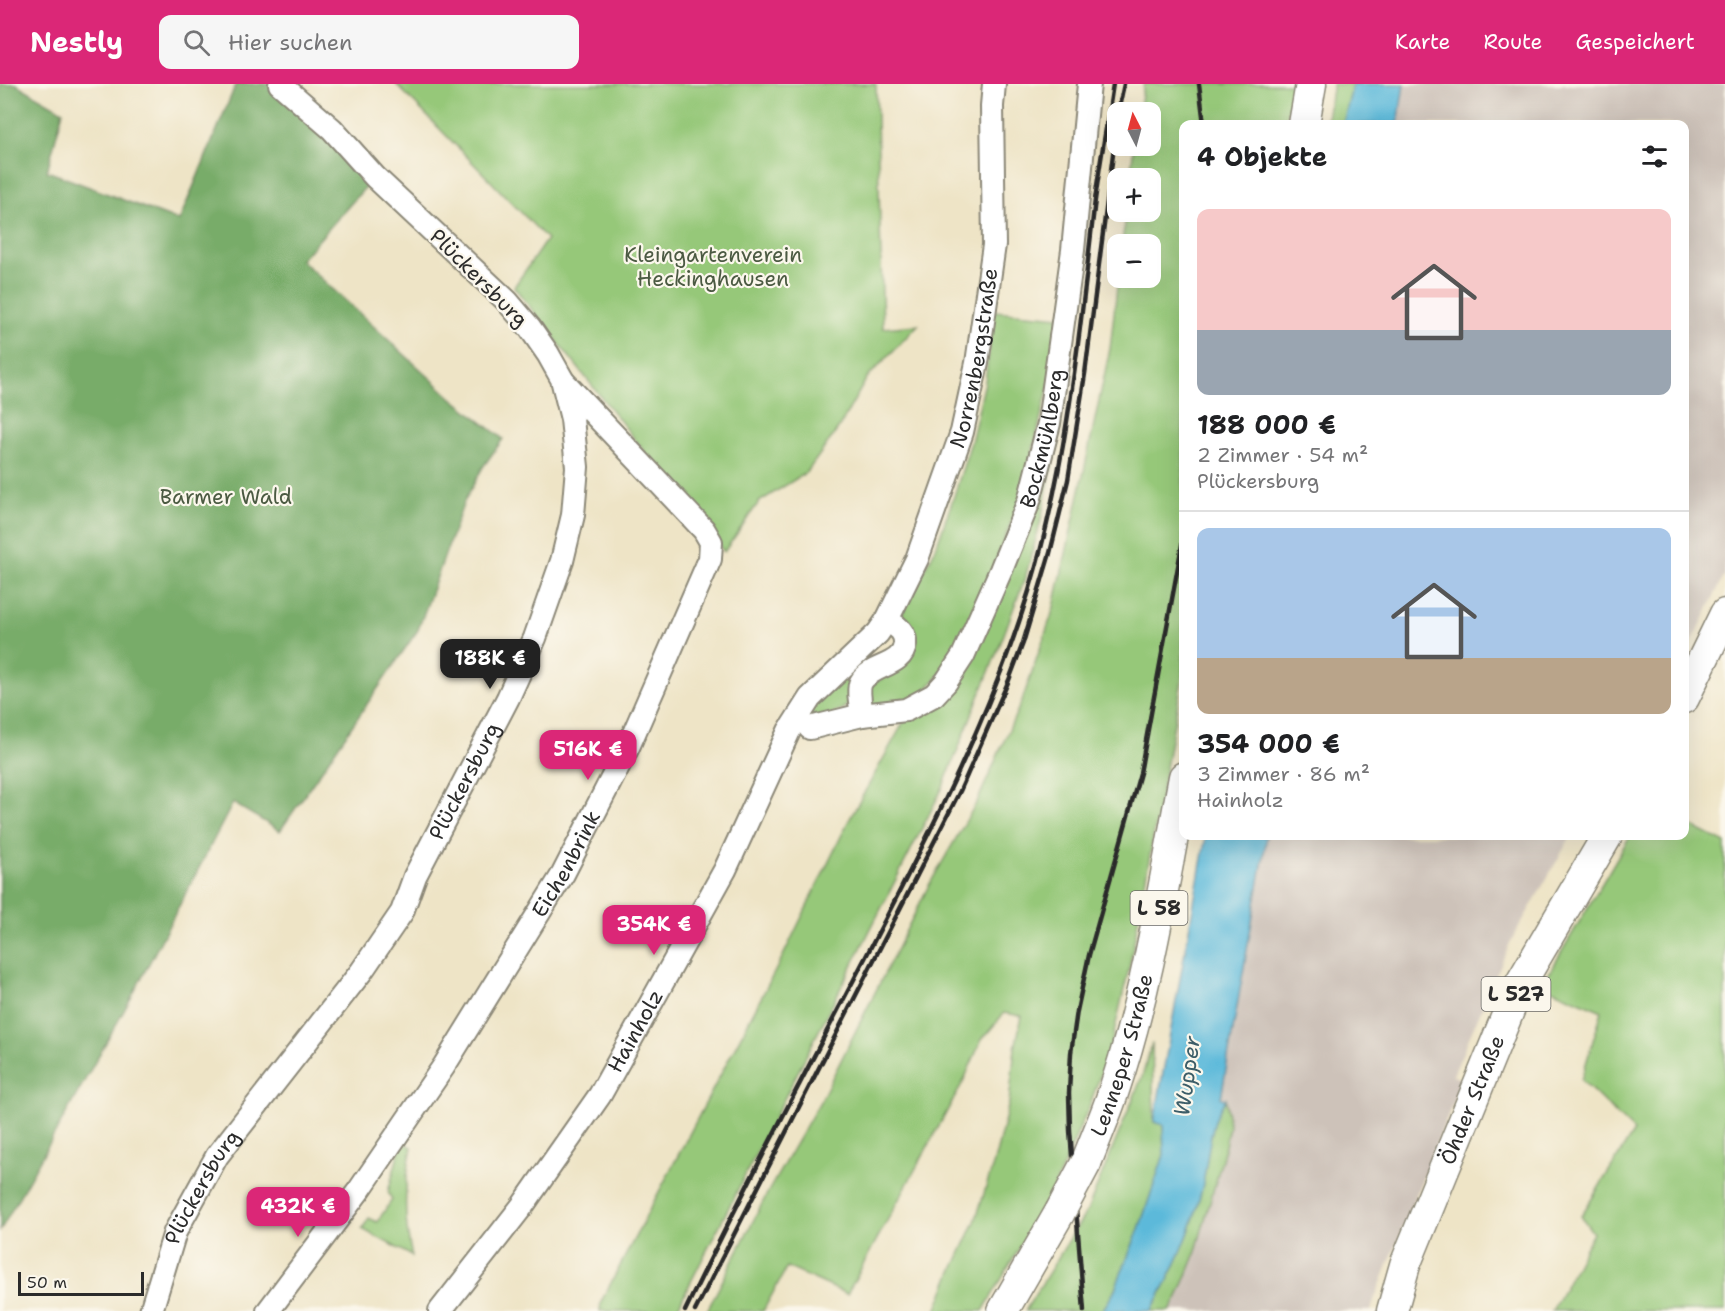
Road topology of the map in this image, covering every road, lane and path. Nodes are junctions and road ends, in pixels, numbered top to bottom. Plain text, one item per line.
1 (280, 84) edge
2 (994, 84) edge
3 (1089, 84) edge
4 (1311, 84) edge
5 (1305, 120) edge
6 (562, 380) junction
7 (1725, 614) edge
8 (887, 620) junction
9 (1689, 688) edge
10 (862, 715) junction
11 (810, 728) dead end
12 (1179, 803) edge
13 (1605, 840) edge
14 (151, 1311) edge
15 (268, 1311) edge
16 (440, 1311) edge
17 (1003, 1311) edge
18 (1392, 1311) edge

1 - 6 street, Plückersburg
2 - 8 street, Norrenbergstraße
3 - 10 street, Bockmühlberg
4 - 5 main road
6 - 14 street, Plückersburg
6 - 15 street, Eichenbrink
7 - 9 main road
8 - 10 street
8 - 16 street, Hainholz
10 - 11 street, Bockmühlberg
12 - 17 main road, Lenneper Straße / L 58, bridge
13 - 18 main road, Öhder Straße / L 527

